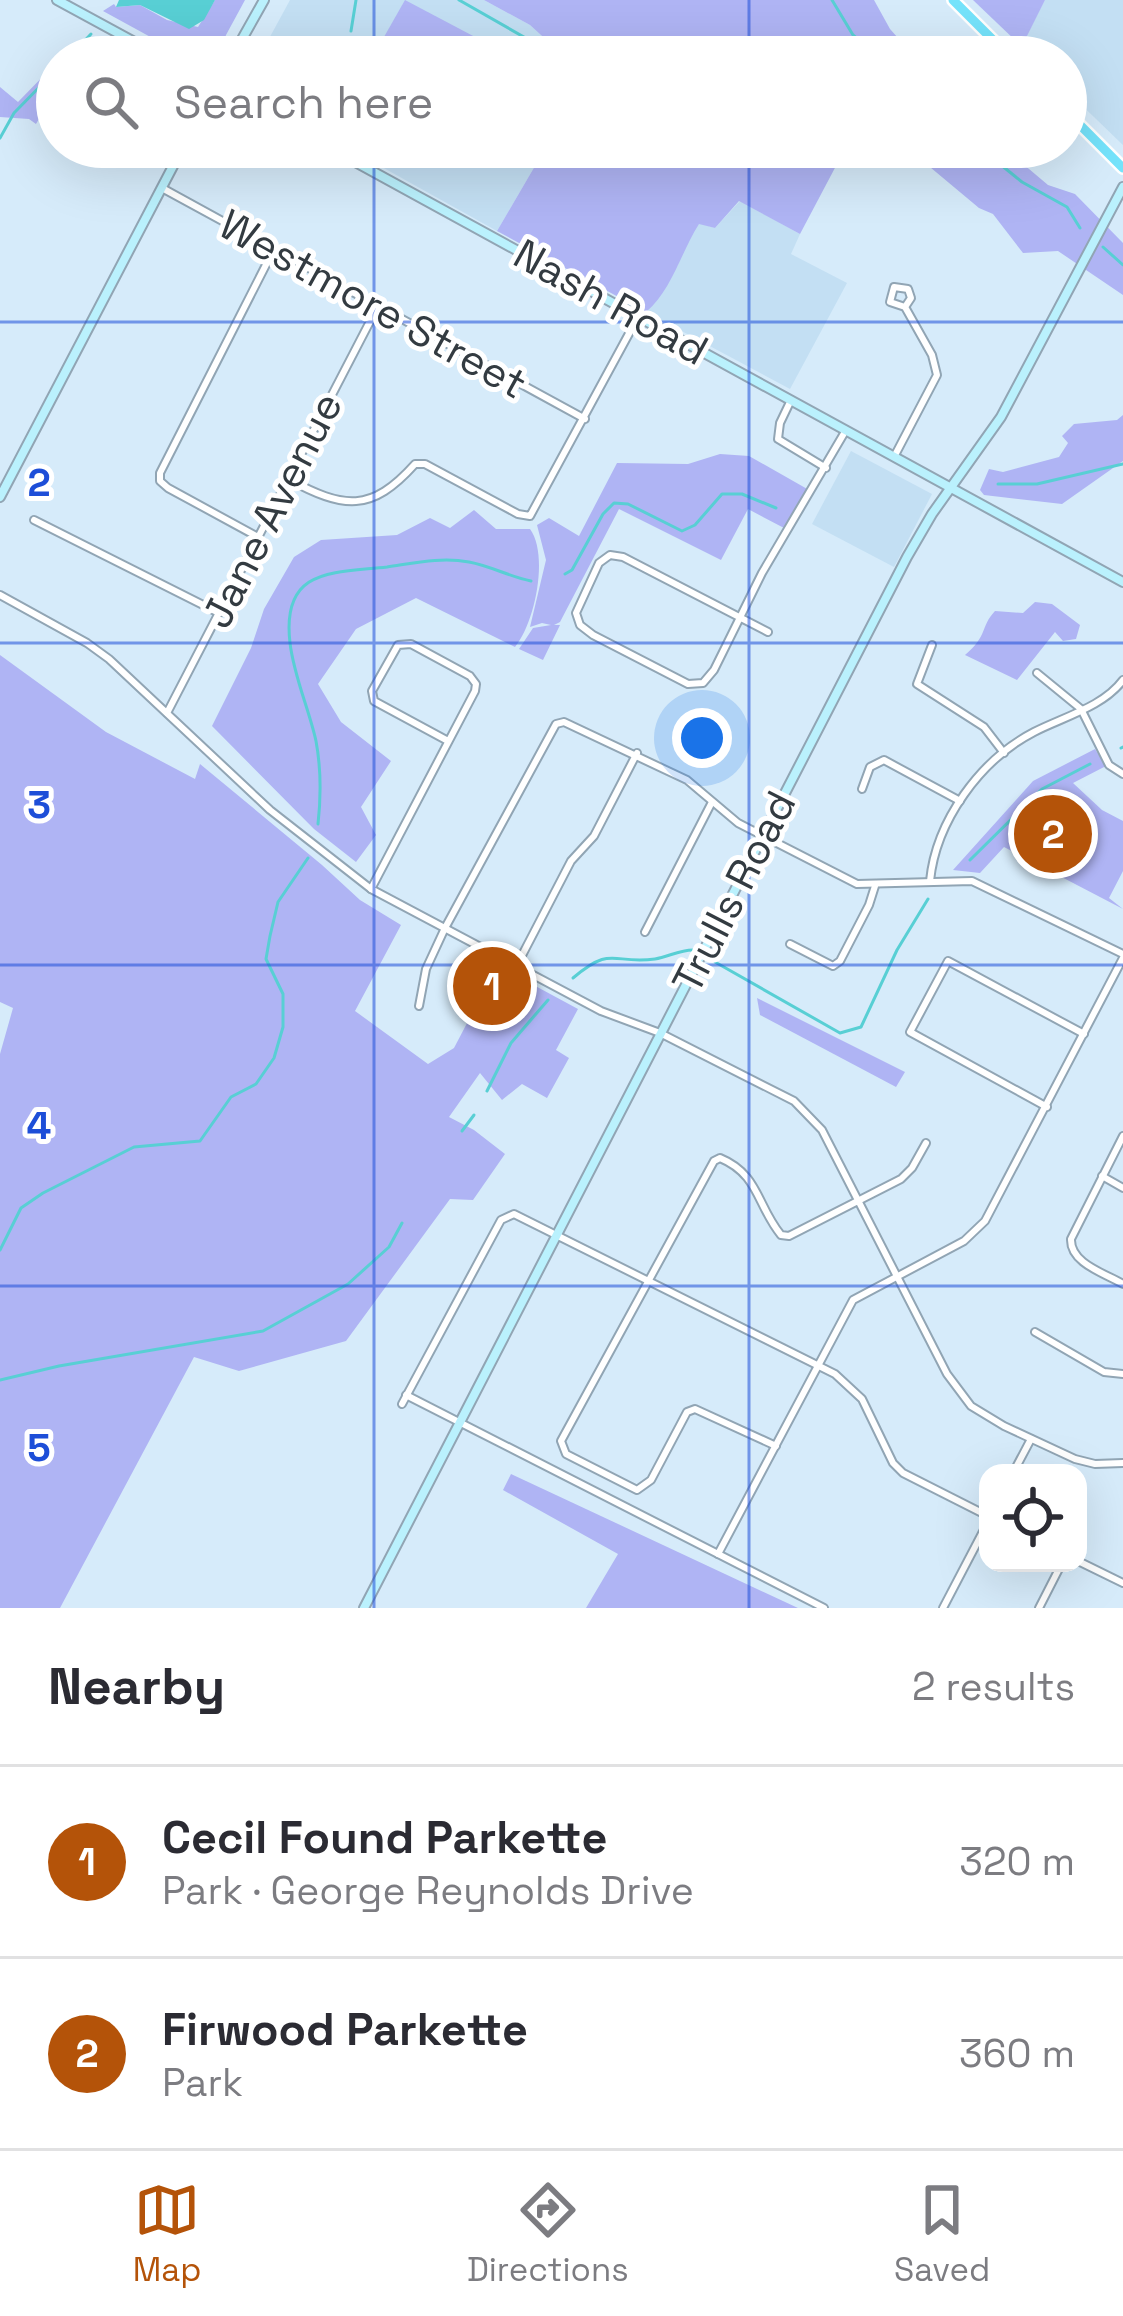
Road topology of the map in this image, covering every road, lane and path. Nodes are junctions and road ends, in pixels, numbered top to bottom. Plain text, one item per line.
1 (57, 0) edge
2 (264, 0) edge
3 (952, 0) edge
4 (123, 36) edge
5 (244, 36) edge
6 (989, 36) edge
7 (1087, 132) edge
8 (1123, 167) edge
9 (172, 168) edge
10 (367, 168) edge
11 (1123, 187) edge
12 (162, 188) junction
13 (273, 251) junction
14 (378, 307) junction
15 (905, 307) dead end
16 (638, 316) junction
17 (791, 400) junction
18 (585, 419) junction
19 (847, 430) junction
20 (894, 457) junction
21 (826, 468) junction
22 (288, 479) junction
23 (951, 488) junction
24 (0, 497) edge
25 (34, 520) dead end
26 (258, 537) junction
27 (1123, 582) edge
28 (0, 595) edge
29 (219, 613) junction
30 (741, 616) junction
31 (769, 632) dead end
32 (932, 645) dead end
33 (1036, 673) dead end
34 (1123, 680) edge
35 (1082, 709) junction
36 (166, 713) junction
37 (448, 741) junction
38 (637, 753) junction
39 (1004, 753) junction
40 (1123, 774) edge
41 (862, 789) dead end
42 (959, 801) junction
43 (712, 802) junction
44 (763, 836) junction
45 (930, 881) junction
46 (875, 886) junction
47 (371, 889) junction
48 (445, 928) junction
49 (645, 932) dead end
50 (790, 944) dead end
51 (1123, 956) edge
52 (517, 965) junction
53 (419, 1006) dead end
54 (660, 1033) junction
55 (1084, 1034) junction
56 (1047, 1107) junction
57 (1123, 1136) edge
58 (926, 1143) dead end
59 (1102, 1176) junction
60 (1123, 1188) edge
61 (858, 1199) junction
62 (556, 1236) junction
63 (896, 1277) junction
64 (647, 1282) junction
65 (1123, 1284) edge
66 (1035, 1332) dead end
67 (817, 1366) junction
68 (1123, 1374) edge
69 (406, 1395) junction
70 (401, 1404) dead end
71 (460, 1423) junction
72 (1031, 1438) junction
73 (776, 1446) junction
74 (1123, 1463) edge
75 (1018, 1464) edge
76 (979, 1514) edge
77 (979, 1537) edge
78 (718, 1554) junction
79 (1087, 1565) edge
80 (1057, 1572) edge
81 (1123, 1582) edge
82 (364, 1608) edge
83 (824, 1608) edge
84 (943, 1608) edge
85 (1039, 1608) edge

1 - 4 street
2 - 5 street
3 - 6 main road
7 - 8 main road
9 - 12 street
10 - 16 street, Nash Road
11 - 23 street, Trulls Road
12 - 13 street, Westmore Street
12 - 24 street
13 - 14 street, Westmore Street
13 - 26 street
14 - 18 street, Westmore Street
14 - 22 street, Jane Avenue
15 - 20 street
16 - 17 street, Nash Road
16 - 18 street
17 - 19 street, Nash Road
17 - 21 street
18 - 22 street
19 - 20 street, Nash Road
19 - 21 street
20 - 23 street, Nash Road
21 - 30 street
22 - 26 street, Jane Avenue
23 - 27 street, Nash Road
23 - 44 street, Trulls Road
25 - 29 street
26 - 29 street, Jane Avenue
28 - 36 street
29 - 36 street, Jane Avenue
30 - 30 street
30 - 31 street
32 - 39 street
33 - 35 street
34 - 35 street
35 - 39 street
35 - 40 street
36 - 47 street
37 - 37 street
37 - 47 street
38 - 43 street
38 - 48 street
38 - 52 street
39 - 42 street
41 - 42 street
42 - 45 street
43 - 44 street
43 - 49 street
44 - 46 street
44 - 54 street, Trulls Road
45 - 46 street
45 - 51 street
46 - 50 street
47 - 48 street
48 - 52 street
48 - 53 street
51 - 55 street
52 - 54 street
54 - 61 street
54 - 62 street, Trulls Road
55 - 56 street
55 - 56 street
56 - 63 street
57 - 59 street
58 - 61 street
59 - 60 street
59 - 65 street
61 - 63 street
61 - 64 street
62 - 64 street
62 - 69 street
62 - 71 street, Trulls Road
63 - 67 street
63 - 72 street
64 - 67 street
64 - 73 street
66 - 68 street
67 - 73 street
67 - 76 street
69 - 70 street
69 - 71 street
71 - 78 street
71 - 82 street, Trulls Road
72 - 74 street
72 - 75 street
73 - 78 street
77 - 84 street
78 - 83 street
79 - 81 street
80 - 85 street

